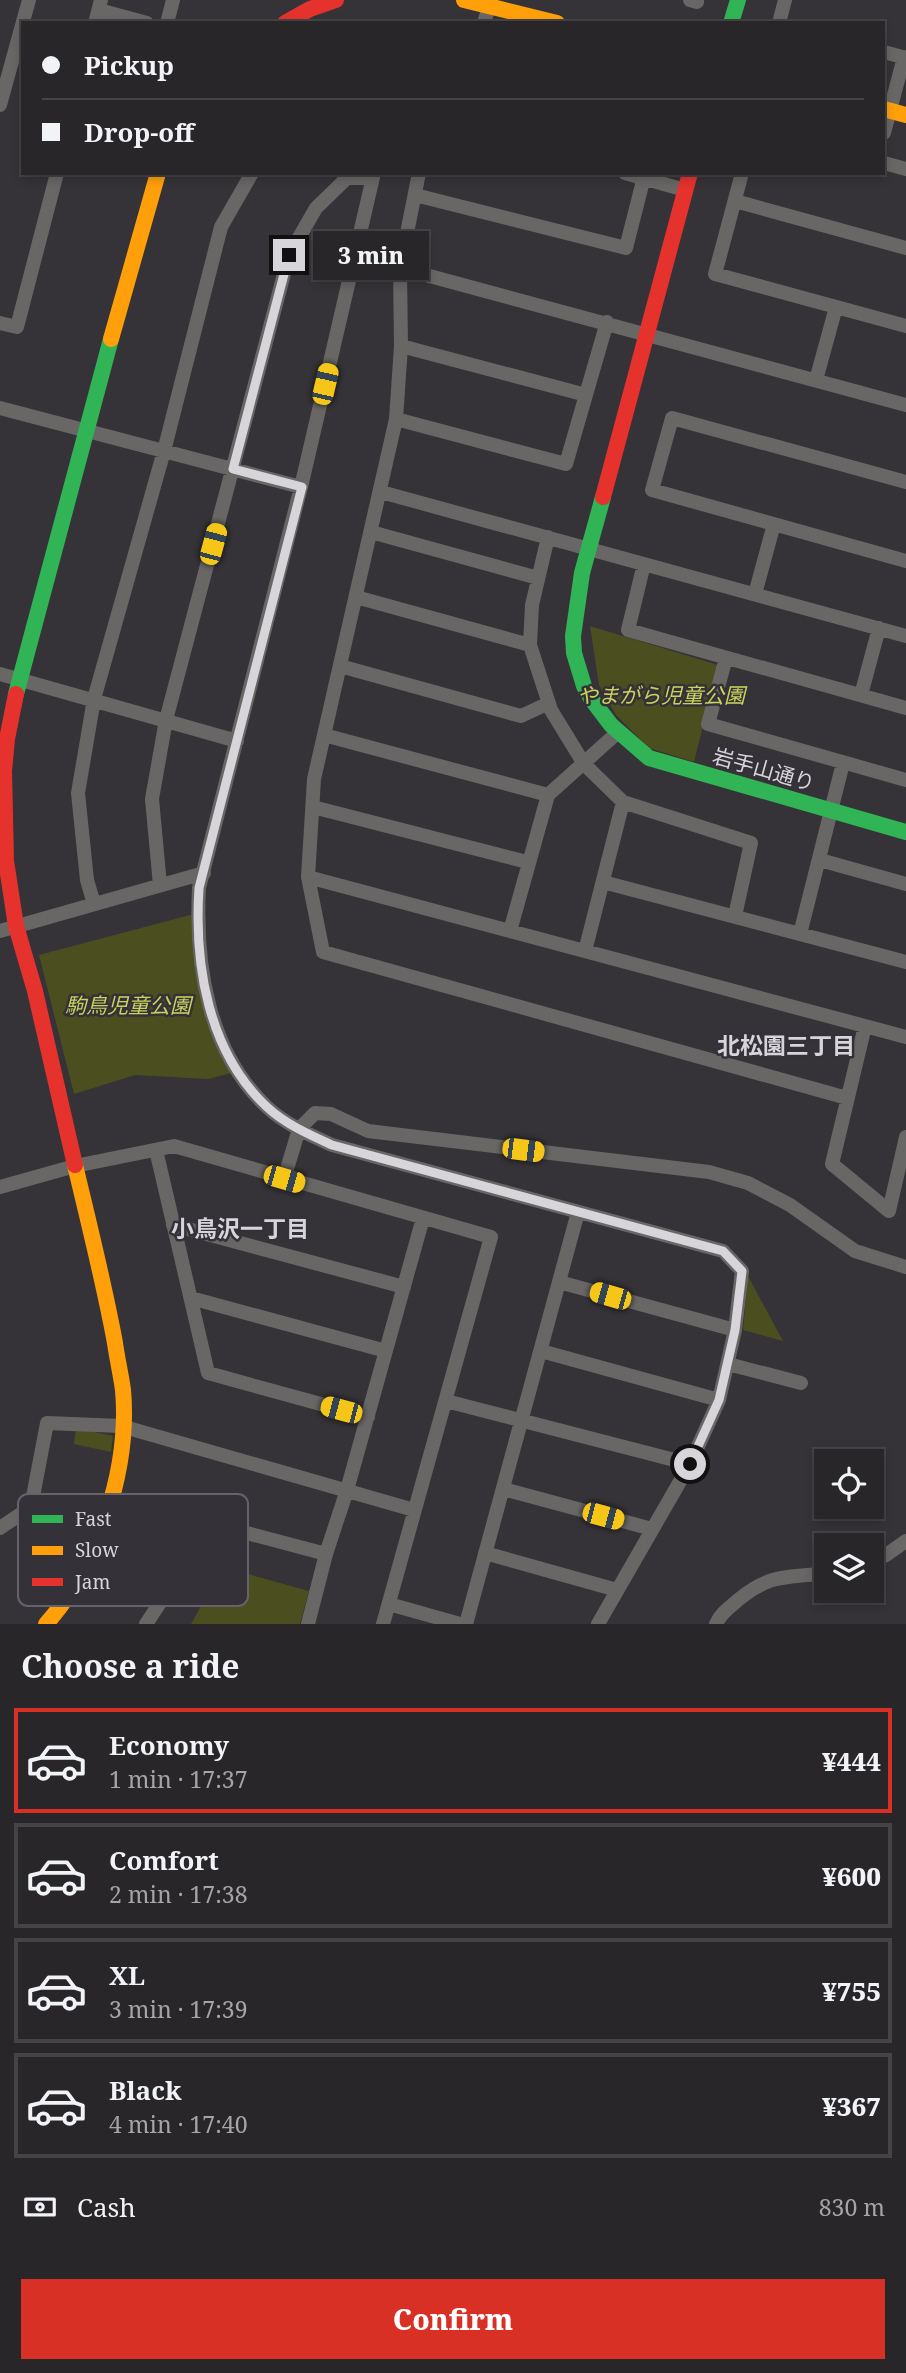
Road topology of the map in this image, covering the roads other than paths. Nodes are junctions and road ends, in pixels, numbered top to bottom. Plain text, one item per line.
1 (29, 0) edge
2 (173, 0) edge
3 (336, 0) edge
4 (464, 0) edge
5 (690, 0) edge
6 (697, 0) edge
7 (738, 0) edge
8 (785, 0) edge
9 (490, 3) edge
10 (98, 11) edge
11 (23, 21) edge
12 (139, 21) edge
13 (168, 21) edge
14 (289, 21) edge
15 (485, 21) edge
16 (550, 21) edge
17 (732, 21) edge
18 (780, 21) edge
19 (21, 29) edge
20 (885, 52) edge
21 (905, 58) edge
22 (0, 105) edge
23 (893, 112) edge
24 (885, 131) edge
25 (885, 163) edge
26 (906, 169) edge
27 (56, 175) edge
28 (157, 175) edge
29 (251, 175) edge
30 (419, 175) edge
31 (689, 175) edge
32 (742, 175) edge
33 (373, 176) edge
34 (645, 176) edge
35 (685, 190) junction
36 (415, 195) junction
37 (735, 201) junction
38 (906, 248) edge
39 (400, 268) junction
40 (836, 307) junction
41 (607, 322) junction
42 (0, 323) edge
43 (906, 326) edge
44 (646, 333) junction
45 (401, 346) junction
46 (816, 380) junction
47 (586, 395) junction
48 (906, 405) edge
49 (0, 408) edge
50 (396, 419) junction
51 (85, 430) junction
52 (164, 451) junction
53 (233, 469) junction
54 (906, 482) edge
55 (302, 487) junction
56 (381, 492) junction
57 (774, 524) junction
58 (371, 532) junction
59 (548, 537) junction
60 (589, 549) junction
61 (906, 561) edge
62 (644, 564) junction
63 (538, 578) junction
64 (755, 594) junction
65 (356, 597) junction
66 (878, 628) junction
67 (906, 636) edge
68 (530, 645) junction
69 (726, 658) junction
70 (340, 666) junction
71 (0, 674) edge
72 (19, 680) junction
73 (862, 695) junction
74 (94, 699) junction
75 (549, 703) junction
76 (906, 708) edge
77 (166, 720) junction
78 (617, 733) junction
79 (324, 735) junction
80 (237, 741) junction
81 (844, 763) junction
82 (584, 764) junction
83 (906, 780) edge
84 (548, 795) junction
85 (623, 802) junction
86 (313, 807) junction
87 (831, 811) junction
88 (906, 832) edge
89 (820, 860) junction
90 (527, 862) junction
91 (204, 873) junction
92 (308, 877) junction
93 (603, 882) junction
94 (906, 884) edge
95 (160, 885) junction
96 (94, 904) junction
97 (735, 916) junction
98 (8, 929) edge
99 (510, 931) junction
100 (800, 934) junction
101 (585, 951) junction
102 (906, 962) edge
103 (865, 1026) junction
104 (906, 1037) edge
105 (847, 1098) junction
106 (299, 1129) junction
107 (906, 1138) edge
108 (156, 1150) junction
109 (75, 1166) junction
110 (284, 1179) junction
111 (0, 1187) edge
112 (579, 1212) junction
113 (423, 1218) junction
114 (173, 1224) junction
115 (906, 1267) edge
116 (559, 1282) junction
117 (404, 1287) junction
118 (191, 1298) junction
119 (735, 1330) junction
120 (541, 1351) junction
121 (386, 1352) junction
122 (727, 1364) junction
123 (801, 1383) dead end
124 (719, 1400) junction
125 (446, 1401) junction
126 (368, 1417) junction
127 (522, 1420) junction
128 (121, 1426) junction
129 (690, 1464) junction
130 (503, 1489) junction
131 (347, 1490) junction
132 (33, 1494) edge
133 (111, 1494) edge
134 (414, 1510) junction
135 (18, 1516) edge
136 (0, 1528) edge
137 (652, 1529) junction
138 (248, 1533) edge
139 (906, 1541) edge
140 (485, 1553) junction
141 (326, 1554) junction
142 (884, 1556) edge
143 (814, 1574) edge
144 (617, 1590) junction
145 (389, 1604) junction
146 (61, 1606) edge
147 (158, 1606) edge
148 (47, 1624) edge
149 (146, 1624) edge
150 (308, 1624) edge
151 (383, 1624) edge
152 (463, 1624) edge
153 (598, 1624) edge
154 (716, 1624) edge

1 - 11 street
2 - 13 street
3 - 14 street
4 - 9 street
5 - 6 street
7 - 17 street
8 - 18 street
9 - 15 street
9 - 16 street
10 - 12 street
19 - 22 street
20 - 21 street
21 - 23 street
23 - 24 street
25 - 26 street
27 - 42 street
28 - 51 street
29 - 52 street
30 - 36 street
31 - 35 street, 岩手山通り
32 - 37 street
33 - 53 street
33 - 55 street
34 - 35 street
34 - 36 street
35 - 44 street, 岩手山通り
36 - 39 street
37 - 38 street
37 - 40 street
39 - 41 street
39 - 45 street
40 - 43 street
40 - 46 street
41 - 44 street
41 - 47 street
44 - 46 street
44 - 60 street, 岩手山通り
45 - 47 street
45 - 50 street
46 - 48 street
47 - 50 street
49 - 51 street
50 - 56 street
51 - 52 street
51 - 72 street
52 - 53 street
52 - 74 street
53 - 55 street
53 - 77 street
54 - 57 street
55 - 80 street
56 - 58 street
56 - 59 street
57 - 61 street
57 - 64 street
58 - 63 street
58 - 65 street
59 - 60 street
59 - 63 street
60 - 62 street
60 - 78 street, 岩手山通り
62 - 64 street
62 - 69 street
63 - 68 street
64 - 66 street
65 - 68 street
65 - 70 street
66 - 67 street
66 - 73 street
68 - 75 street
69 - 73 street
69 - 81 street
70 - 75 street
70 - 79 street
71 - 72 street
72 - 74 street
72 - 98 street
73 - 76 street
74 - 77 street
74 - 96 street
75 - 82 street
77 - 80 street
77 - 95 street
78 - 82 street
78 - 87 street, 岩手山通り
79 - 84 street
79 - 86 street
80 - 91 street
81 - 83 street
81 - 87 street
82 - 84 street
82 - 85 street
84 - 90 street
85 - 93 street
85 - 97 street
86 - 90 street
86 - 92 street
87 - 88 street, 岩手山通り
87 - 89 street
89 - 94 street
89 - 100 street
90 - 99 street
91 - 95 street
91 - 106 street
92 - 99 street
92 - 105 street
93 - 97 street
93 - 101 street
95 - 96 street
96 - 98 street
97 - 100 street
98 - 109 street
99 - 101 street
100 - 102 street
101 - 103 street
103 - 104 street
103 - 105 street
105 - 107 street
106 - 110 street
106 - 112 street
106 - 115 street
108 - 109 street
108 - 110 street
108 - 114 street
109 - 111 street
109 - 128 street
110 - 113 street
112 - 116 street
112 - 119 street
113 - 117 street
113 - 125 street
114 - 117 street
114 - 118 street
116 - 119 street
116 - 120 street
117 - 121 street
118 - 121 street
118 - 126 street
119 - 122 street
120 - 124 street
120 - 127 street
121 - 126 street
122 - 123 street
122 - 124 street
124 - 129 street
125 - 127 street
125 - 134 street
126 - 131 street
127 - 129 street
127 - 130 street
128 - 131 street
128 - 132 street
128 - 133 street
129 - 137 street
130 - 137 street
130 - 140 street
131 - 134 street
131 - 141 street
134 - 145 street
135 - 136 street
137 - 144 street
138 - 141 street
139 - 142 street
140 - 144 street
140 - 152 street
141 - 150 street
143 - 154 street
144 - 153 street
145 - 151 street
145 - 152 street
146 - 148 street
147 - 149 street

